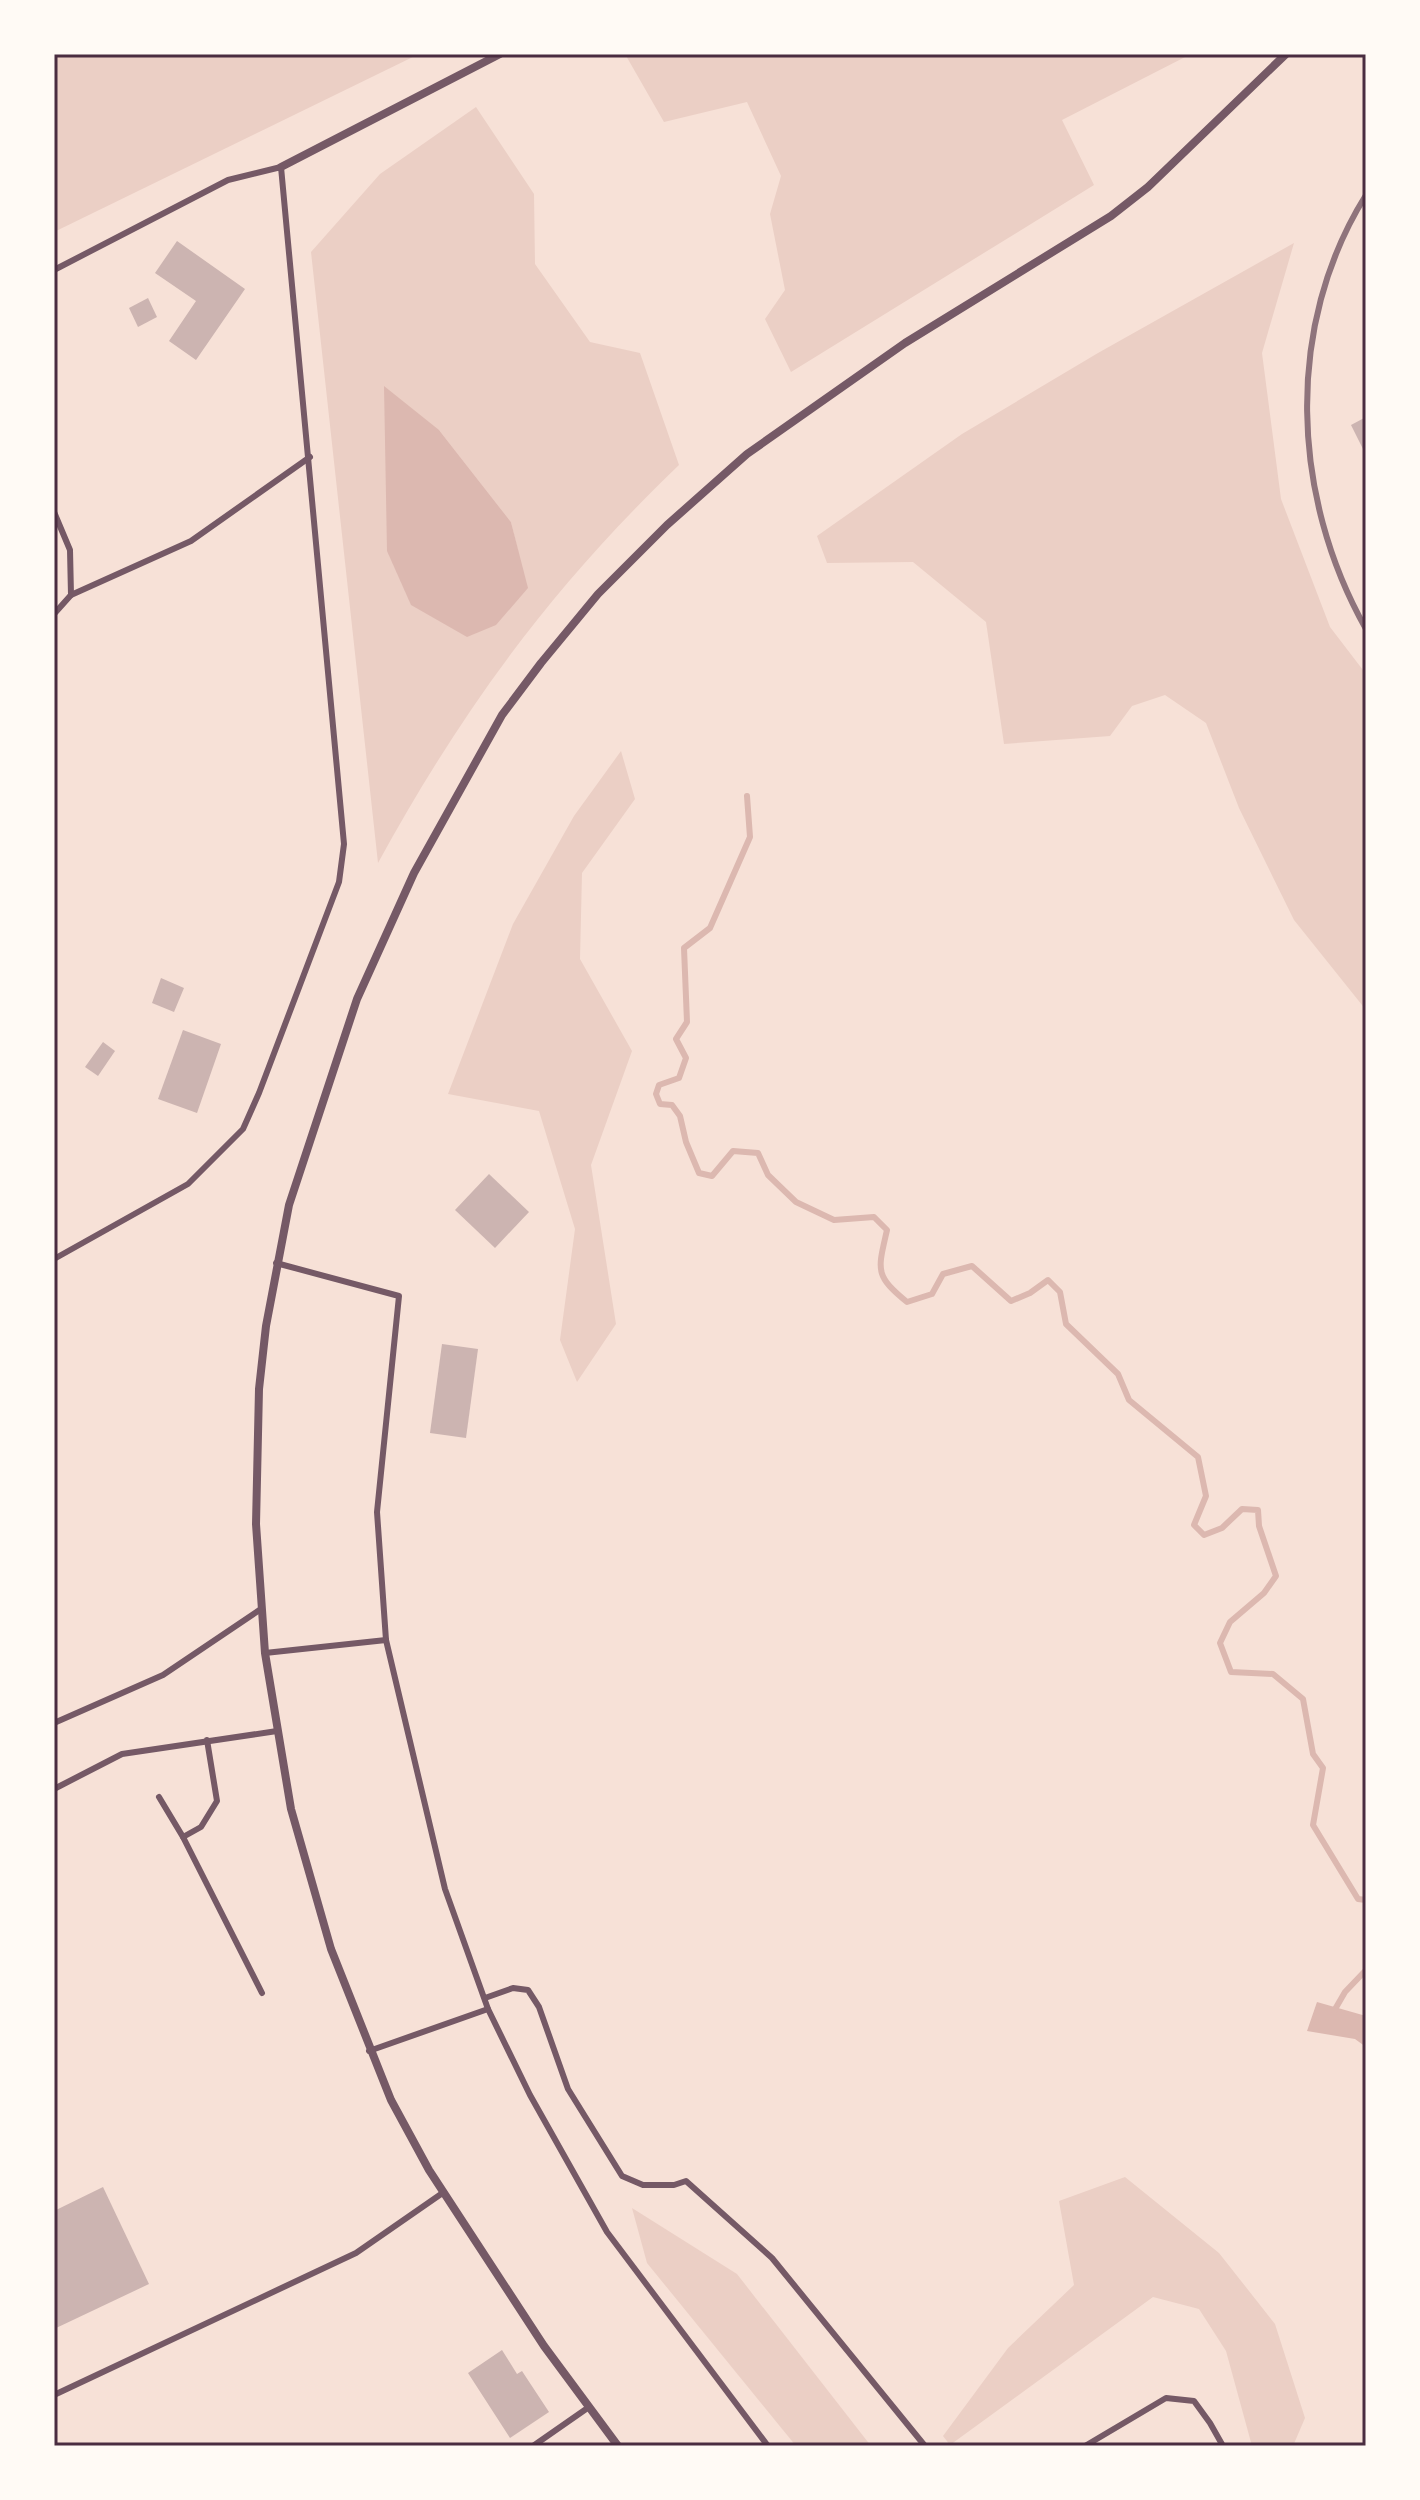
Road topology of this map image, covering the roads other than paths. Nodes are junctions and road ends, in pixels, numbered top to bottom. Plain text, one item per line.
1 (500, 54) edge
2 (1286, 54) edge
3 (281, 167) junction
4 (54, 270) edge
5 (310, 457) junction
6 (54, 512) edge
7 (71, 595) junction
8 (54, 614) edge
9 (54, 1259) edge
10 (276, 1263) junction
11 (261, 1609) junction
12 (386, 1640) junction
13 (265, 1653) junction
14 (54, 1723) edge
15 (277, 1731) junction
16 (207, 1740) junction
17 (54, 1789) edge
18 (159, 1797) dead end
19 (183, 1837) junction
20 (262, 1993) dead end
21 (485, 1998) junction
22 (488, 2009) junction
23 (369, 2051) junction
24 (444, 2192) junction
25 (54, 2395) edge
26 (589, 2407) junction
27 (533, 2446) edge
28 (618, 2446) edge
29 (768, 2446) edge
30 (925, 2446) edge
31 (1085, 2446) edge
32 (1223, 2446) edge

1 - 3 street
2 - 10 street
3 - 4 lane
3 - 5 lane
5 - 7 lane
5 - 9 lane
6 - 7 lane
7 - 8 lane
10 - 11 street
10 - 12 lane
11 - 13 street
11 - 14 lane
12 - 13 lane
12 - 21 lane
13 - 15 street
15 - 16 lane
15 - 23 street
16 - 17 lane
16 - 19 lane
18 - 19 lane
19 - 20 lane
21 - 22 lane
21 - 30 lane
22 - 23 lane
22 - 29 lane
23 - 24 street
24 - 25 lane
24 - 26 street
26 - 27 lane
26 - 28 street
31 - 32 lane

